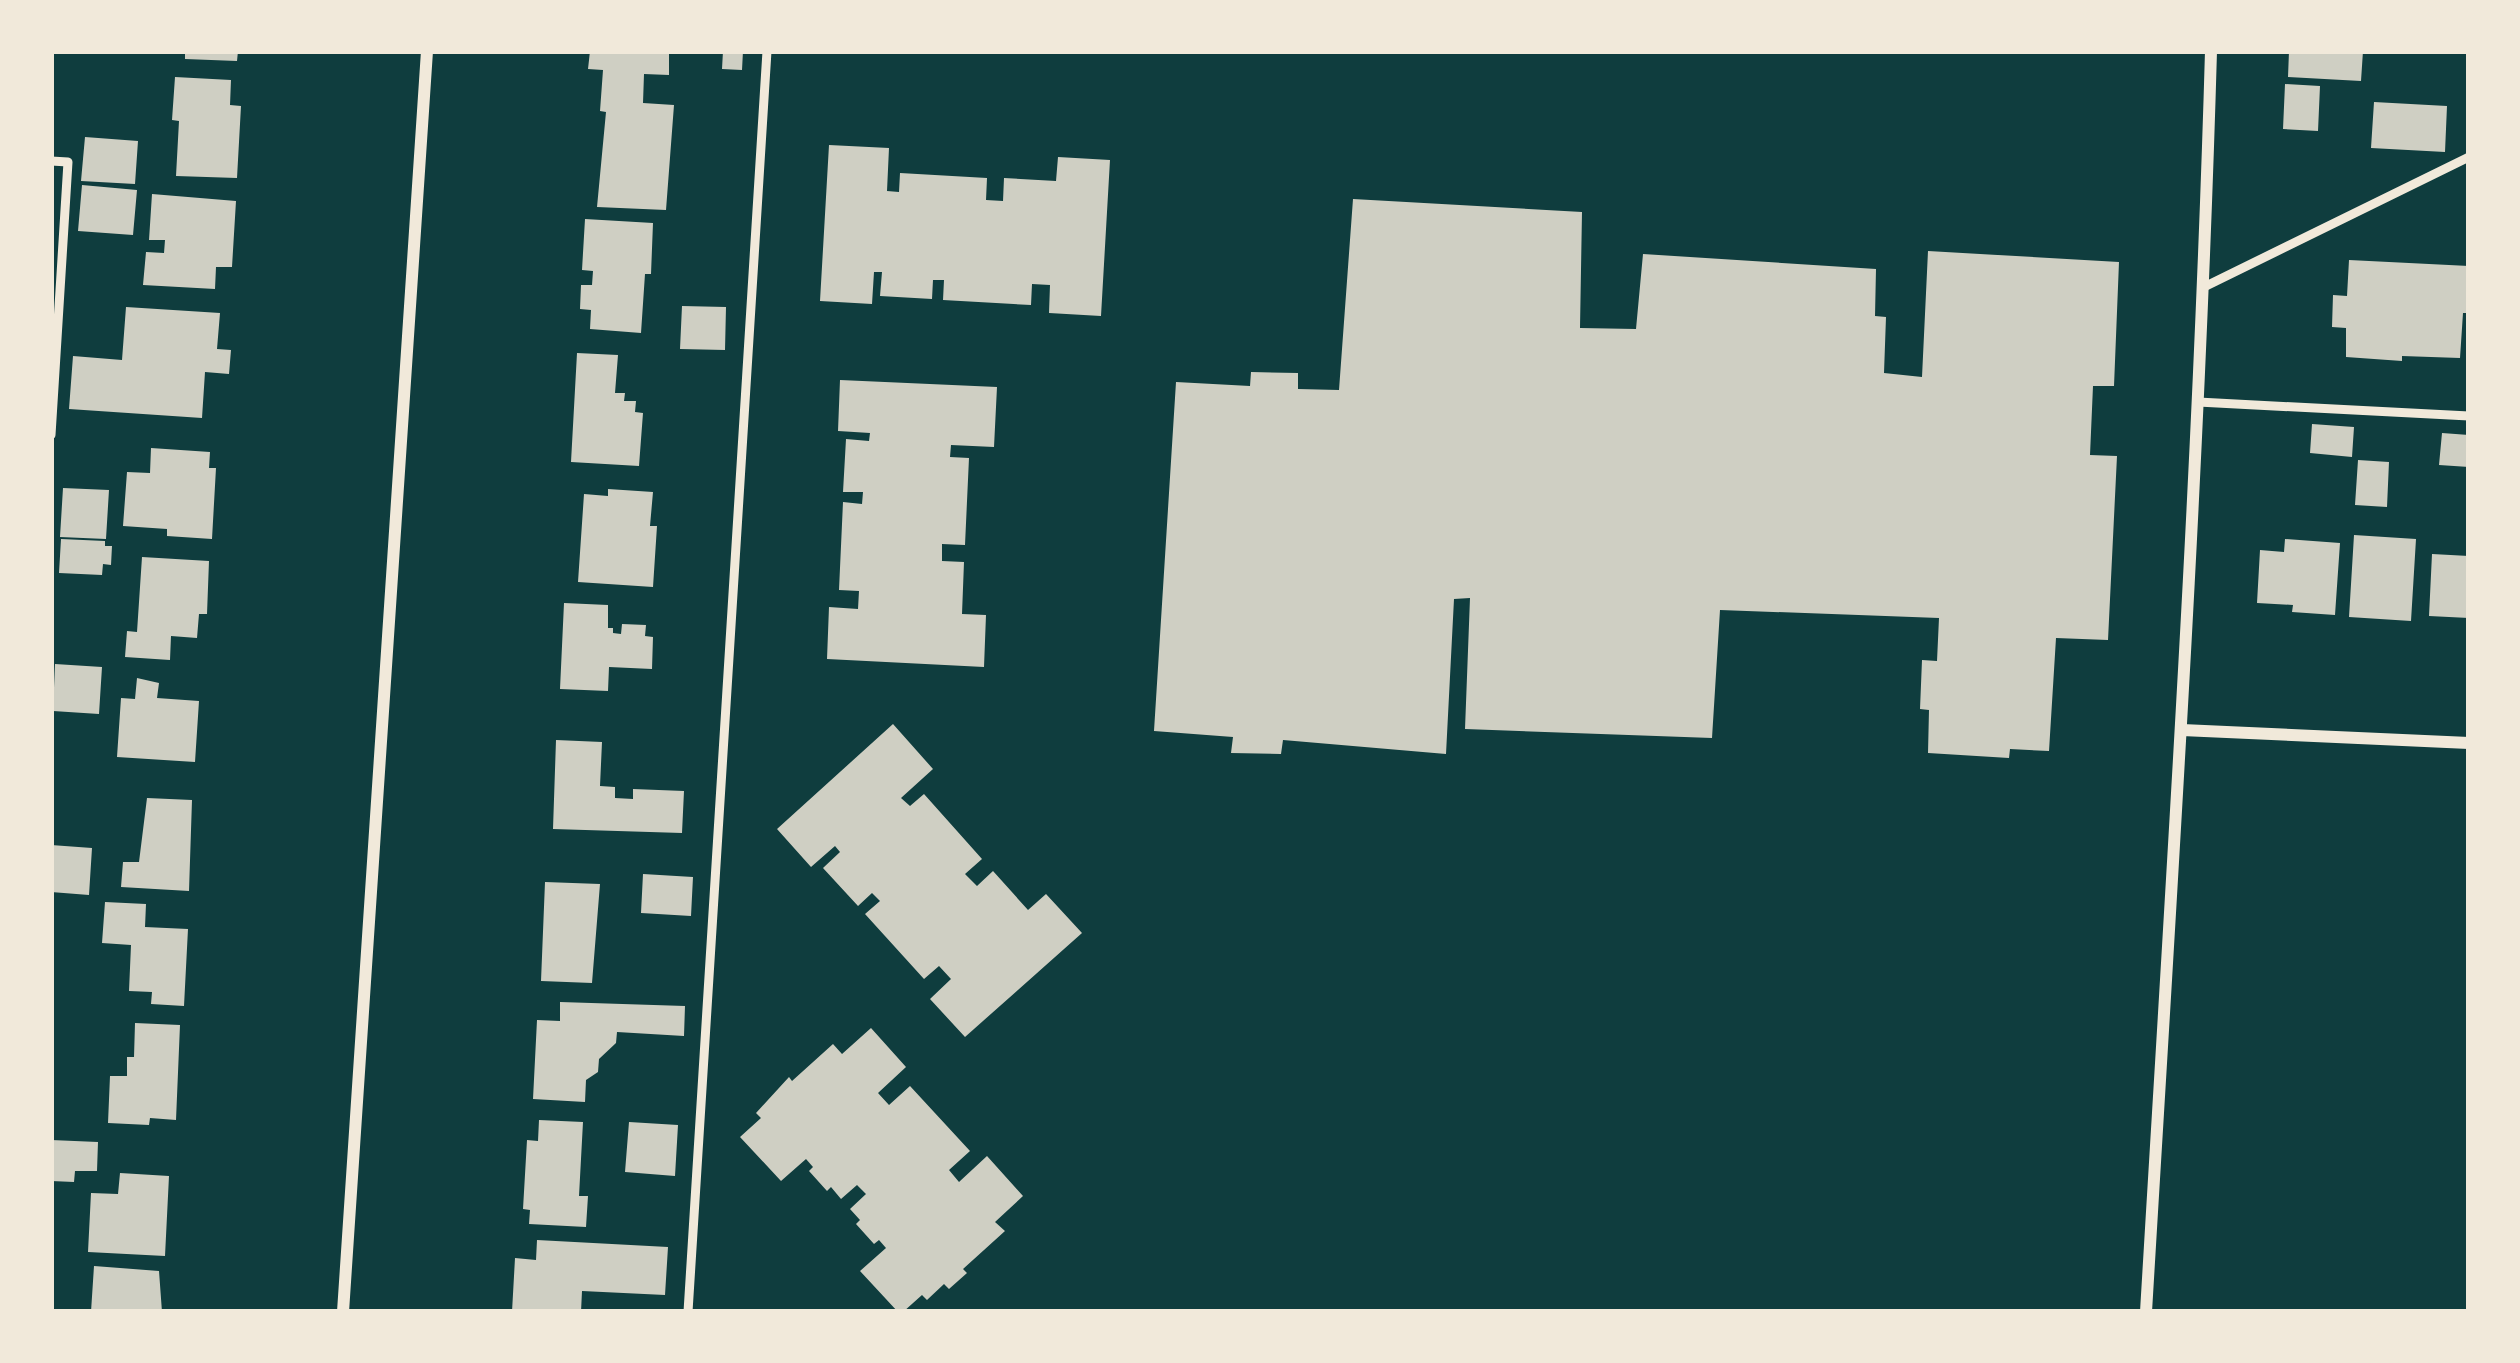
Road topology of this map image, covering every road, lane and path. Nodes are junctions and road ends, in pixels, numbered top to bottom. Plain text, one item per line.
1 (427, 51) edge
2 (767, 51) edge
3 (2211, 51) edge
4 (2469, 157) edge
5 (51, 161) edge
6 (2204, 286) junction
7 (2198, 402) junction
8 (2469, 416) edge
9 (51, 435) edge
10 (2182, 730) junction
11 (2469, 743) edge
12 (343, 1312) edge
13 (688, 1312) edge
14 (2146, 1312) edge

1 - 12 street
2 - 13 lane
3 - 6 street
4 - 6 lane
5 - 9 lane
6 - 7 street
7 - 8 lane
7 - 10 street
10 - 11 street
10 - 14 street

